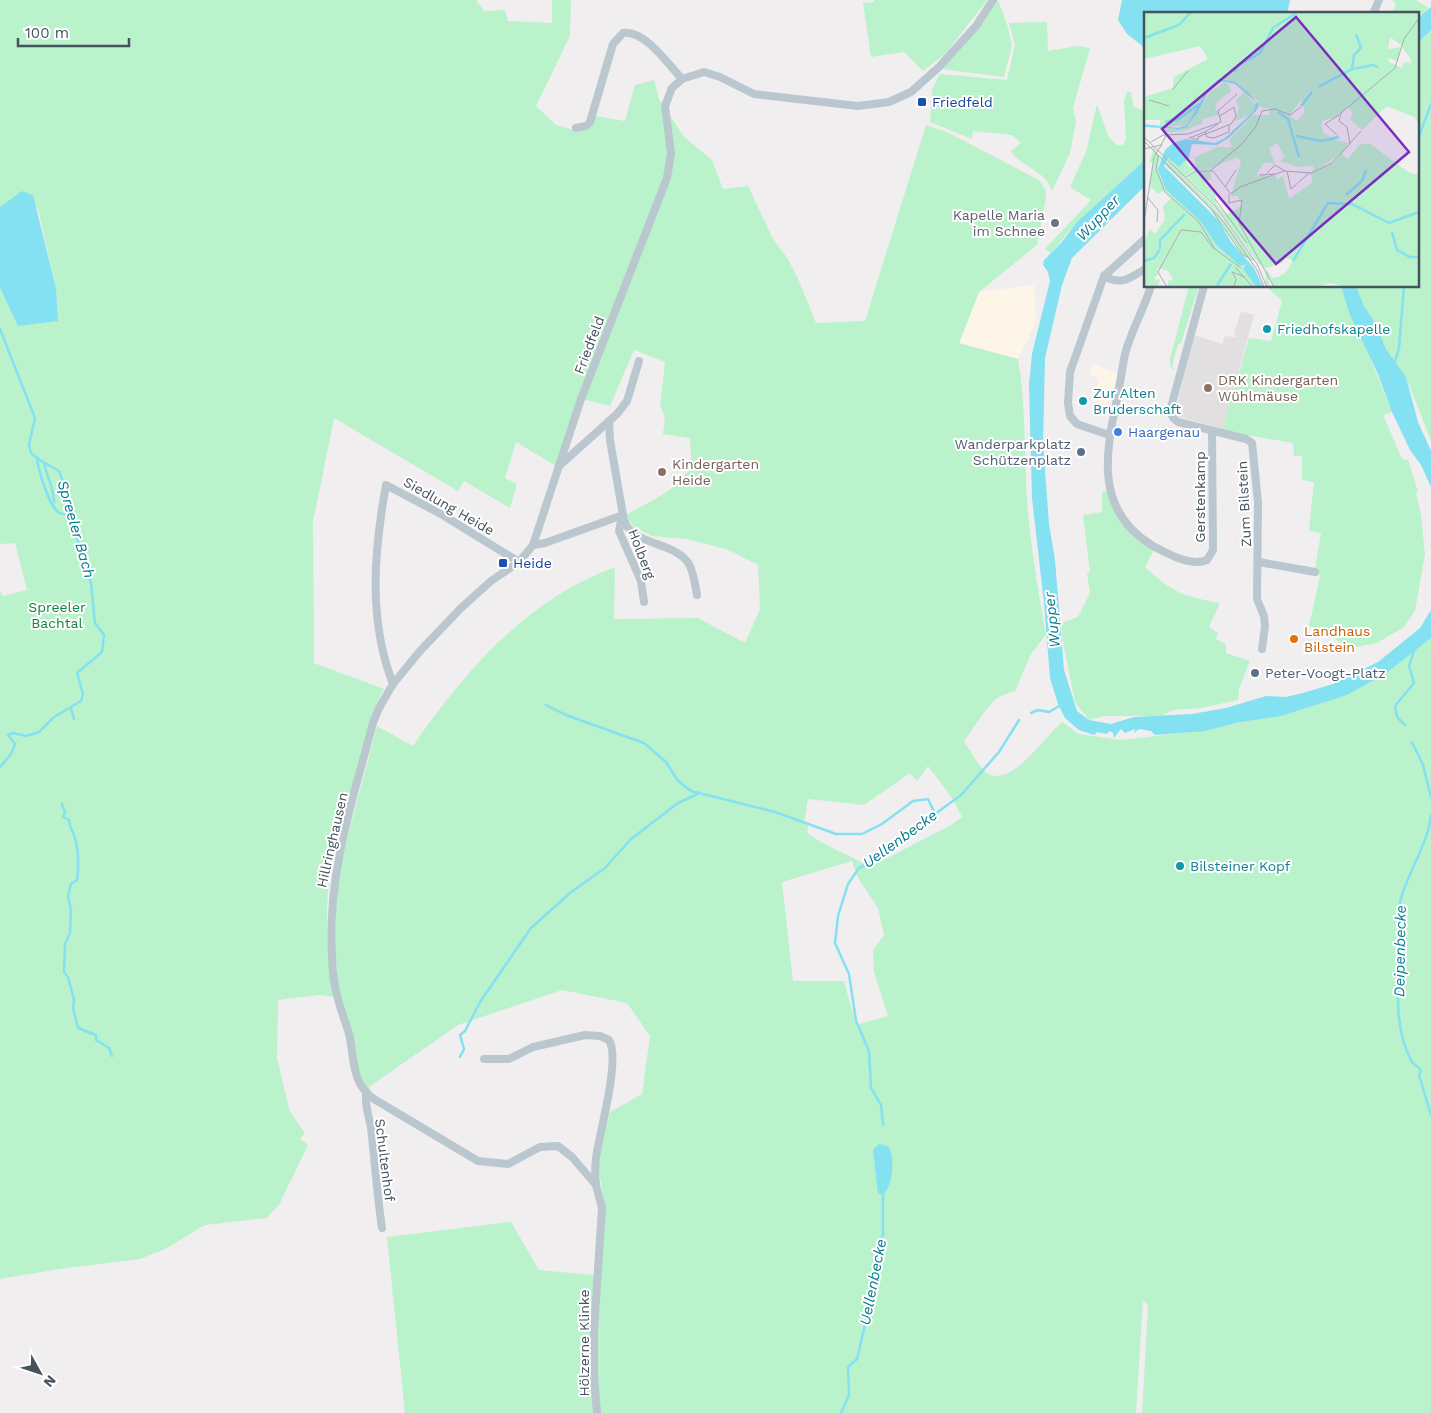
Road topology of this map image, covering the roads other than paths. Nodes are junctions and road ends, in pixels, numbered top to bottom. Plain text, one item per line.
1 (993, 0) edge
2 (1370, 0) edge
3 (1376, 7) edge
4 (682, 79) junction
5 (576, 128) dead end
6 (1144, 240) edge
7 (1144, 270) edge
8 (1104, 276) junction
9 (1150, 288) edge
10 (1203, 288) edge
11 (639, 361) dead end
12 (609, 421) junction
13 (1212, 432) junction
14 (1109, 435) junction
15 (558, 467) junction
16 (623, 514) junction
17 (533, 545) junction
18 (519, 562) junction
19 (1258, 562) junction
20 (1315, 572) dead end
21 (697, 595) dead end
22 (644, 602) dead end
23 (1262, 649) dead end
24 (393, 684) junction
25 (484, 1059) dead end
26 (366, 1094) junction
27 (596, 1185) junction
28 (382, 1228) dead end
29 (597, 1413) edge

1 - 4 street
2 - 3 street
4 - 5 street
4 - 15 street, Friedfeld
6 - 8 street
7 - 8 street
8 - 14 street
9 - 14 street
10 - 13 street, Zum Bilstein
11 - 12 street
12 - 15 street
12 - 16 street
13 - 14 street, Gerstenkamp
13 - 19 street, Zum Bilstein
15 - 17 street
16 - 17 street
16 - 21 street, Holberg
16 - 22 street, Holberg
17 - 18 street
18 - 24 street
18 - 24 street, Siedlung Heide
19 - 20 street, Zum Bilstein
19 - 23 street, Zum Bilstein
24 - 26 street, Hillringhausen
25 - 27 street
26 - 27 street
26 - 28 street, Schultenhof
27 - 29 street, Hölzerne Klinke

